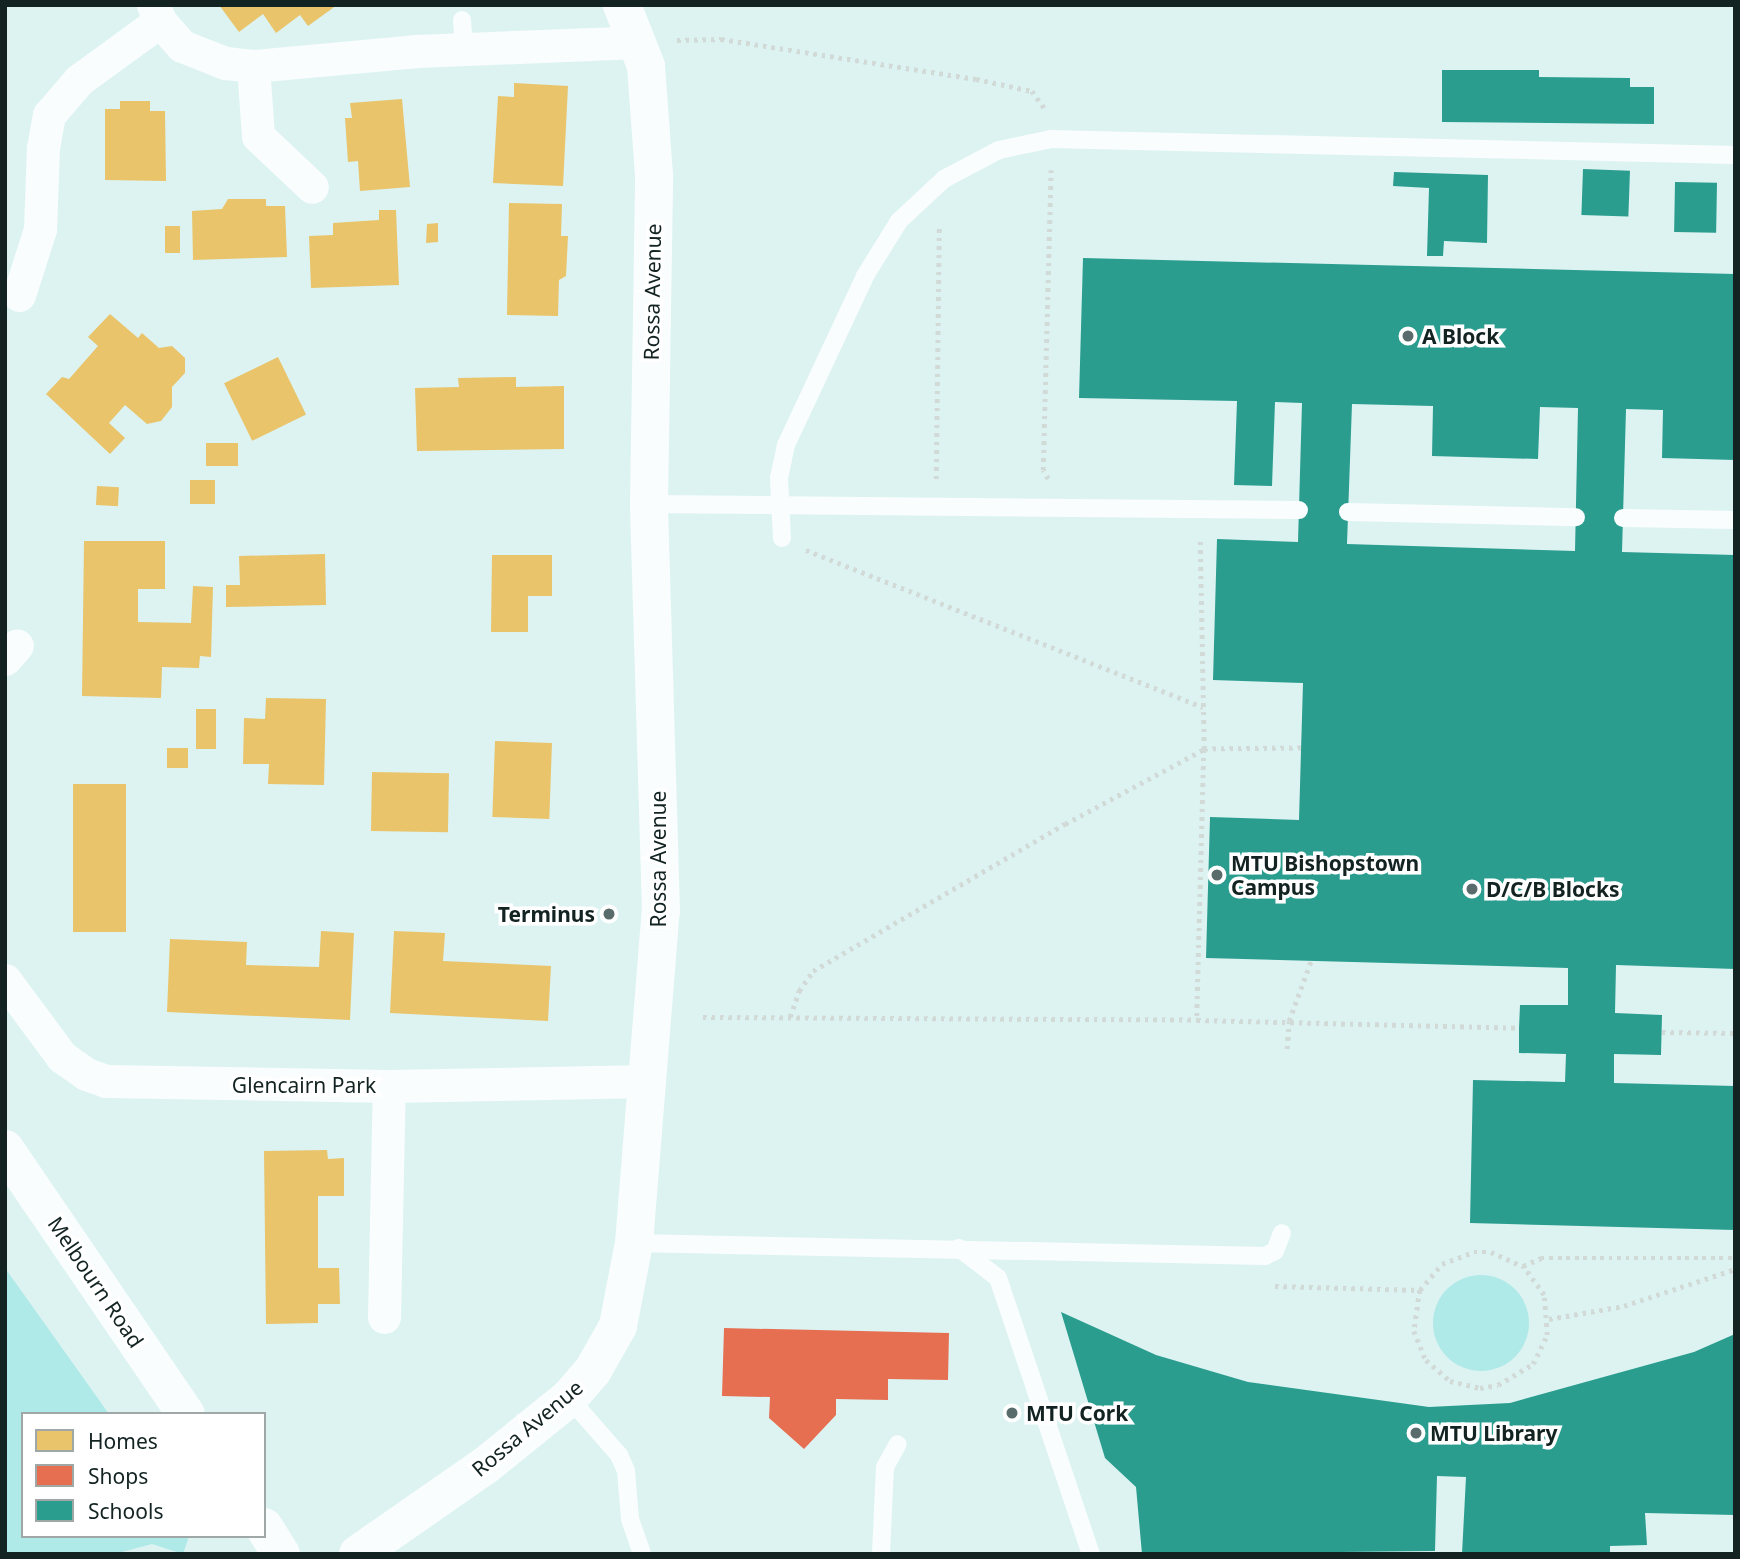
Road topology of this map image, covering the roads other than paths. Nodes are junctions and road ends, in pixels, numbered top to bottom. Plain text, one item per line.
1 (622, 5) edge
2 (156, 13) edge
3 (638, 42) junction
4 (253, 66) junction
5 (1735, 155) edge
6 (312, 187) dead end
7 (19, 295) dead end
8 (649, 504) junction
9 (783, 505) junction
10 (1299, 510) dead end
11 (1348, 512) dead end
12 (1576, 517) dead end
13 (1623, 518) dead end
14 (1735, 520) edge
15 (782, 538) road end
16 (5, 980) edge
17 (648, 1081) junction
18 (388, 1086) junction
19 (5, 1149) edge
20 (1282, 1233) dead end
21 (634, 1243) junction
22 (959, 1248) junction
23 (384, 1317) dead end
24 (569, 1398) junction
25 (185, 1412) edge
26 (898, 1444) dead end
27 (266, 1530) edge
28 (281, 1554) edge
29 (358, 1554) edge
30 (642, 1554) edge
31 (881, 1554) edge
32 (1091, 1554) edge

1 - 3 street, Rossa Avenue
2 - 4 street
2 - 7 street
3 - 4 street
3 - 8 street, Rossa Avenue
4 - 6 street
5 - 9 lane
8 - 9 lane
8 - 17 street, Rossa Avenue
9 - 10 lane
9 - 15 lane
11 - 12 lane
13 - 14 lane
16 - 18 street, Glencairn Park
17 - 18 street, Glencairn Park
17 - 21 street, Rossa Avenue
18 - 23 street
19 - 25 street, Melbourn Road
20 - 22 lane
21 - 22 lane
21 - 24 street, Rossa Avenue
22 - 32 lane
24 - 29 street, Rossa Avenue
24 - 30 lane
26 - 31 lane
27 - 28 street

